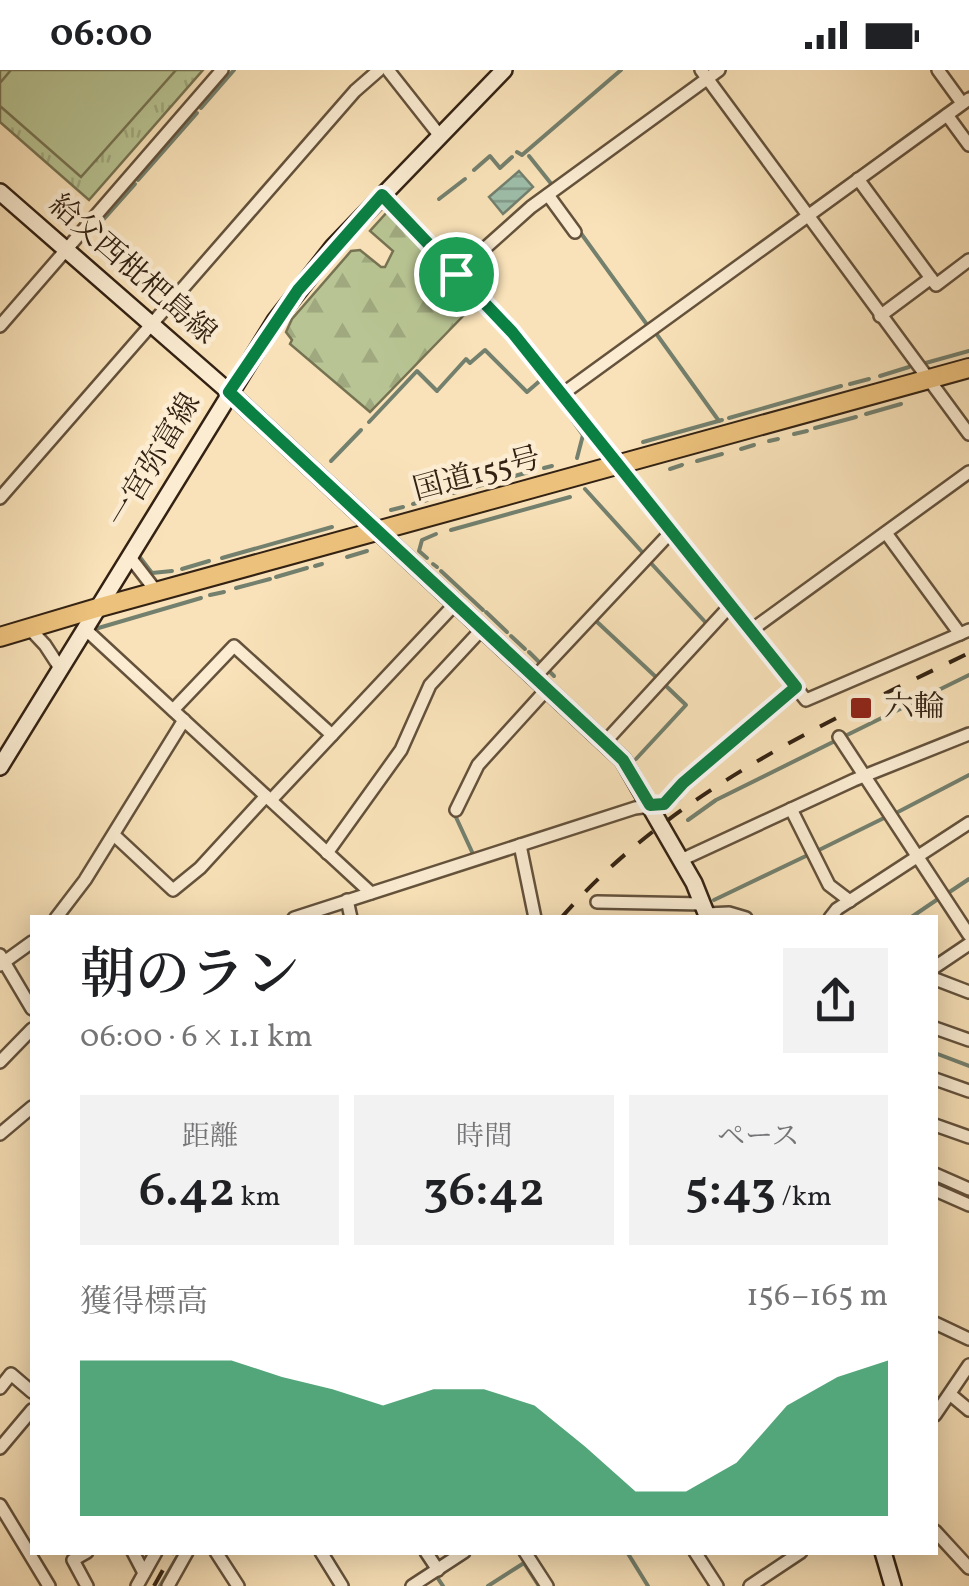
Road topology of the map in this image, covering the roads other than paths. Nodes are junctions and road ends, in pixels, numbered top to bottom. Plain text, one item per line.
1 (222, 70) edge
2 (380, 70) edge
3 (388, 70) edge
4 (504, 70) edge
5 (719, 70) edge
6 (938, 70) edge
7 (704, 74) edge
8 (966, 101) edge
9 (947, 114) junction
10 (440, 136) junction
11 (969, 146) edge
12 (858, 179) junction
13 (0, 192) edge
14 (382, 195) junction
15 (548, 195) junction
16 (807, 216) junction
17 (575, 232) dead end
18 (67, 250) junction
19 (969, 260) edge
20 (456, 274) junction
21 (931, 278) junction
22 (880, 316) junction
23 (152, 323) junction
24 (0, 326) edge
25 (969, 368) edge
26 (926, 380) junction
27 (229, 392) junction
28 (561, 395) junction
29 (969, 434) edge
30 (617, 465) junction
31 (969, 472) edge
32 (0, 498) edge
33 (376, 531) junction
34 (670, 532) junction
35 (886, 534) junction
36 (129, 556) junction
37 (156, 592) junction
38 (455, 604) junction
39 (730, 606) junction
40 (97, 608) junction
41 (84, 628) junction
42 (482, 628) junction
43 (30, 629) junction
44 (750, 631) junction
45 (964, 632) edge
46 (0, 638) edge
47 (60, 668) junction
48 (541, 683) junction
49 (796, 687) junction
50 (173, 710) junction
51 (184, 720) junction
52 (969, 734) edge
53 (332, 735) junction
54 (839, 737) dead end
55 (604, 742) junction
56 (0, 766) edge
57 (866, 776) junction
58 (268, 798) junction
59 (650, 805) junction
60 (792, 809) junction
61 (456, 810) dead end
62 (969, 824) edge
63 (114, 834) junction
64 (520, 846) junction
65 (328, 852) junction
66 (918, 857) junction
67 (681, 860) junction
68 (371, 893) junction
69 (347, 900) junction
70 (850, 901) junction
71 (597, 902) dead end
72 (706, 911) edge
73 (59, 915) edge
74 (303, 915) edge
75 (350, 915) edge
76 (535, 915) edge
77 (736, 915) edge
78 (834, 915) edge
79 (969, 935) edge
80 (30, 943) edge
81 (969, 944) edge
82 (1, 961) edge
83 (938, 964) edge
84 (938, 980) edge
85 (969, 992) edge
86 (30, 1006) edge
87 (938, 1029) edge
88 (30, 1030) edge
89 (969, 1040) edge
90 (3, 1053) edge
91 (938, 1080) edge
92 (969, 1091) edge
93 (30, 1109) edge
94 (938, 1126) edge
95 (0, 1134) edge
96 (969, 1136) edge
97 (938, 1175) edge
98 (969, 1190) edge
99 (938, 1191) edge
100 (969, 1206) edge
101 (938, 1324) edge
102 (969, 1339) edge
103 (969, 1364) edge
104 (0, 1388) edge
105 (30, 1390) edge
106 (951, 1395) junction
107 (969, 1410) edge
108 (938, 1411) edge
109 (30, 1412) edge
110 (0, 1448) edge
111 (0, 1505) edge
112 (938, 1534) edge
113 (30, 1554) edge
114 (31, 1555) edge
115 (82, 1555) edge
116 (135, 1555) edge
117 (154, 1555) edge
118 (185, 1555) edge
119 (218, 1555) edge
120 (325, 1555) edge
121 (428, 1555) edge
122 (460, 1555) edge
123 (527, 1555) edge
124 (697, 1555) edge
125 (797, 1555) edge
126 (885, 1555) edge
127 (969, 1568) edge
128 (438, 1570) junction
129 (144, 1573) junction
130 (50, 1586) edge
131 (87, 1586) edge
132 (137, 1586) edge
133 (168, 1586) edge
134 (238, 1586) edge
135 (342, 1586) edge
136 (412, 1586) edge
137 (547, 1586) edge
138 (717, 1586) edge
139 (750, 1586) edge
140 (893, 1586) edge

1 - 18 street
2 - 23 street
3 - 10 street
4 - 10 main road, 一宮弥富線
5 - 7 street
6 - 8 street
7 - 15 street
7 - 16 street
8 - 9 street
9 - 11 street
9 - 12 street
10 - 14 main road, 一宮弥富線
12 - 16 street
12 - 21 street
13 - 18 main road, 給父西枇杷島線
14 - 20 street
14 - 27 main road, 一宮弥富線
15 - 17 street
15 - 20 street
16 - 22 street
16 - 28 street
18 - 23 main road, 給父西枇杷島線
18 - 24 street
19 - 21 street
20 - 28 street
21 - 22 street
22 - 26 street
23 - 27 main road, 給父西枇杷島線
23 - 32 street
25 - 26 highway, 国道155号
26 - 29 street
26 - 30 highway, 国道155号
27 - 33 main road, 給父西枇杷島線
27 - 36 main road, 一宮弥富線
28 - 30 street
30 - 33 highway, 国道155号
30 - 34 street
31 - 35 street
33 - 37 highway, 国道155号
33 - 38 main road, 給父西枇杷島線
34 - 39 street
34 - 48 street
35 - 44 street
35 - 45 street
36 - 37 street
36 - 40 main road, 一宮弥富線
37 - 40 highway, 国道155号
38 - 42 main road, 給父西枇杷島線
38 - 53 street
39 - 44 street
39 - 55 street
40 - 41 main road, 一宮弥富線
40 - 43 highway, 国道155号
41 - 47 main road, 一宮弥富線
41 - 50 street
42 - 48 main road, 給父西枇杷島線
42 - 65 street
43 - 46 highway, 国道155号
43 - 47 street
44 - 49 street
45 - 49 street
47 - 56 main road, 一宮弥富線
48 - 55 main road, 給父西枇杷島線
48 - 61 street
49 - 59 street
50 - 51 street
50 - 53 street
51 - 58 street
51 - 63 street
52 - 57 street
53 - 58 street
54 - 57 street
55 - 59 main road, 給父西枇杷島線
57 - 60 street
57 - 66 street
58 - 63 street
58 - 65 street
59 - 64 street
59 - 67 main road, 給父西枇杷島線
60 - 67 street
60 - 70 street
62 - 66 street
63 - 73 street
64 - 68 street
64 - 76 street
65 - 68 street
66 - 70 street
66 - 79 street
67 - 72 main road, 給父西枇杷島線
68 - 69 street
69 - 74 street
69 - 75 street
70 - 78 street
71 - 72 street
72 - 77 street
80 - 82 street
81 - 83 street
82 - 86 street
84 - 85 street
87 - 89 street
88 - 90 street
91 - 92 street
93 - 95 street
94 - 96 street
97 - 98 street
99 - 100 street
101 - 102 street
103 - 106 street
104 - 105 street
106 - 107 street
106 - 108 street
109 - 110 street
111 - 113 street
112 - 127 street
114 - 130 street
115 - 131 street
116 - 129 street
117 - 129 street
118 - 133 street
119 - 134 street
120 - 135 street
121 - 128 street
122 - 128 street
123 - 137 street
124 - 138 street
125 - 139 street
126 - 140 main road
128 - 136 street
129 - 132 street

